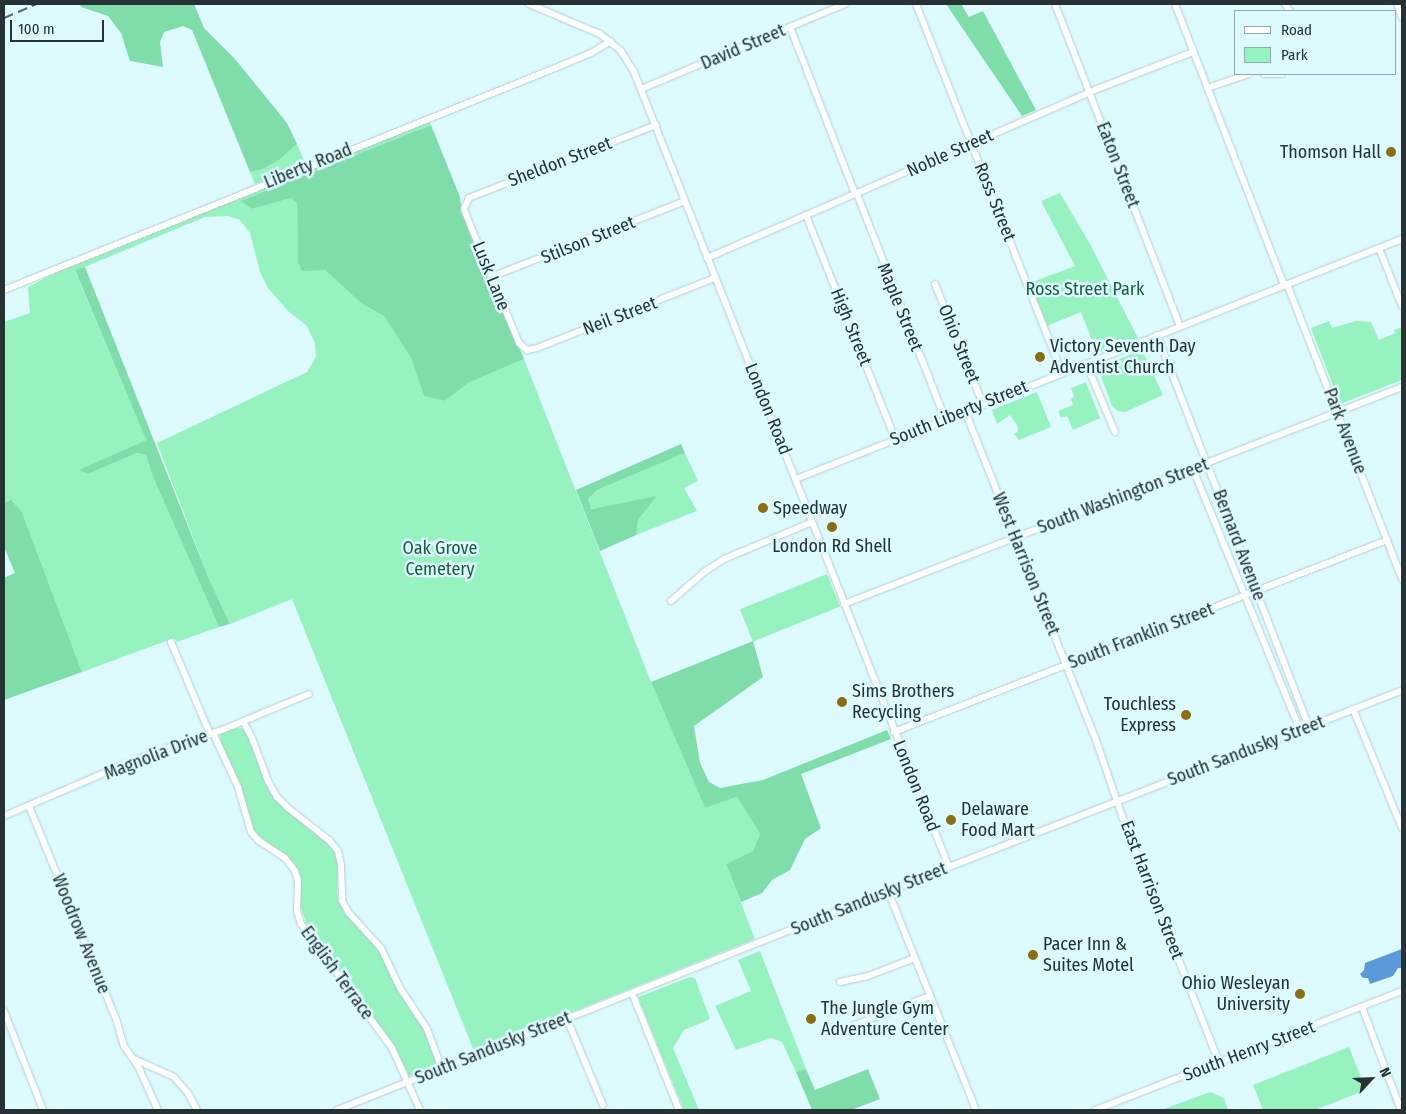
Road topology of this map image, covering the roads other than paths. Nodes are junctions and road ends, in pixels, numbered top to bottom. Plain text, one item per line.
1 (529, 4) edge
2 (845, 4) edge
3 (916, 4) edge
4 (1055, 4) edge
5 (1175, 4) edge
6 (1397, 4) edge
7 (1402, 17) edge
8 (790, 28) junction
9 (611, 41) junction
10 (1194, 52) junction
11 (1246, 75) edge
12 (1207, 88) junction
13 (641, 89) junction
14 (1089, 92) junction
15 (656, 126) junction
16 (971, 143) junction
17 (856, 194) junction
18 (685, 201) junction
19 (466, 202) joint
20 (806, 215) junction
21 (1402, 239) edge
22 (1379, 248) junction
23 (708, 258) junction
24 (491, 277) junction
25 (716, 278) junction
26 (935, 284) dead end
27 (1286, 285) junction
28 (4, 290) edge
29 (1402, 306) edge
30 (1180, 326) junction
31 (1157, 336) junction
32 (524, 348) joint
33 (1086, 363) junction
34 (1062, 373) junction
35 (1402, 387) edge
36 (983, 404) junction
37 (965, 411) junction
38 (1337, 412) junction
39 (945, 419) junction
40 (1115, 432) dead end
41 (895, 439) junction
42 (1207, 463) junction
43 (1193, 469) junction
44 (796, 479) junction
45 (812, 522) junction
46 (1016, 538) junction
47 (1387, 540) junction
48 (1402, 579) edge
49 (1257, 591) junction
50 (1244, 596) junction
51 (671, 601) dead end
52 (844, 604) junction
53 (171, 642) dead end
54 (1066, 666) junction
55 (1402, 690) edge
56 (309, 694) dead end
57 (1354, 709) junction
58 (243, 721) junction
59 (1309, 726) junction
60 (1300, 730) junction
61 (894, 732) junction
62 (212, 734) junction
63 (1118, 801) junction
64 (29, 806) junction
65 (4, 816) edge
66 (1402, 828) edge
67 (949, 867) junction
68 (888, 891) junction
69 (915, 958) junction
70 (840, 982) dead end
71 (1402, 992) edge
72 (632, 993) junction
73 (930, 996) junction
74 (1362, 1007) junction
75 (4, 1011) edge
76 (567, 1019) junction
77 (852, 1026) dead end
78 (134, 1059) junction
79 (1219, 1062) junction
80 (442, 1069) junction
81 (409, 1082) junction
82 (603, 1105) dead end
83 (43, 1110) edge
84 (158, 1110) edge
85 (197, 1110) edge
86 (337, 1110) edge
87 (420, 1110) edge
88 (679, 1110) edge
89 (976, 1110) edge
90 (1095, 1110) edge
91 (1401, 1110) edge

1 - 9 street, London Road
2 - 8 street, David Street
3 - 16 street, Ross Street
4 - 14 street, Eaton Street
5 - 10 street, Park Avenue
6 - 7 street
8 - 13 street, David Street
8 - 17 street, Maple Street
9 - 13 street, London Road
9 - 28 street, Liberty Road
10 - 12 street, Park Avenue
10 - 14 street, Noble Street
11 - 12 street
12 - 27 street, Park Avenue
13 - 15 street, London Road
14 - 16 street, Noble Street
14 - 30 street, Eaton Street
15 - 18 street, London Road
15 - 19 street, Sheldon Street
16 - 17 street, Noble Street
16 - 34 street, Ross Street
17 - 20 street, Noble Street
17 - 39 street, Maple Street
18 - 23 street, London Road
18 - 24 street, Stilson Street
19 - 24 street, Lusk Lane
20 - 23 street, Noble Street
20 - 41 street, High Street
21 - 22 street, South Liberty Street
22 - 27 street, South Liberty Street
22 - 29 street
23 - 25 street, London Road
24 - 32 street, Lusk Lane
25 - 32 street, Neil Street
25 - 44 street, London Road
26 - 36 street, Ohio Street
27 - 30 street, South Liberty Street
27 - 38 street, Park Avenue
30 - 31 street, South Liberty Street
31 - 33 street, South Liberty Street
31 - 42 street, Bernard Avenue
33 - 34 street, South Liberty Street
33 - 40 street
34 - 36 street, South Liberty Street
35 - 38 street, South Washington Street
36 - 37 street, South Liberty Street
37 - 39 street, South Liberty Street
37 - 46 street, West Harrison Street
38 - 42 street, South Washington Street
38 - 47 street, Park Avenue
39 - 41 street, South Liberty Street
41 - 44 street, South Liberty Street
42 - 43 street, South Washington Street
42 - 49 street, Bernard Avenue
43 - 46 street, South Washington Street
43 - 50 street, Bernard Avenue
44 - 45 street, London Road
45 - 51 street
45 - 52 street, London Road
46 - 52 street, South Washington Street
46 - 54 street, West Harrison Street
47 - 48 street, Park Avenue
47 - 49 street, South Franklin Street
49 - 50 street, South Franklin Street
49 - 59 street, Bernard Avenue
50 - 54 street, South Franklin Street
50 - 60 street, Bernard Avenue
52 - 61 street, London Road
53 - 62 street, English Terrace
54 - 61 street, South Franklin Street
54 - 63 street, West Harrison Street
55 - 57 street, South Sandusky Street
56 - 58 street, Magnolia Drive
57 - 59 street, South Sandusky Street
57 - 66 street
58 - 62 street, Magnolia Drive
58 - 80 street
59 - 60 street, South Sandusky Street
60 - 63 street, South Sandusky Street
61 - 67 street, London Road
62 - 64 street, Magnolia Drive
62 - 81 street, English Terrace
63 - 67 street, South Sandusky Street
63 - 79 street, East Harrison Street
64 - 65 street, Magnolia Drive
64 - 78 street, Woodrow Avenue
67 - 68 street, South Sandusky Street
68 - 69 street
68 - 72 street, South Sandusky Street
69 - 70 street
69 - 73 street
71 - 74 street, South Henry Street
72 - 76 street, South Sandusky Street
72 - 88 street
73 - 77 street
73 - 89 street
74 - 79 street, South Henry Street
74 - 91 street
75 - 83 street
76 - 80 street, South Sandusky Street
76 - 82 street
78 - 84 street, Woodrow Avenue
78 - 85 street
79 - 90 street, South Henry Street
80 - 81 street, South Sandusky Street
81 - 86 street, South Sandusky Street
81 - 87 street, English Terrace

